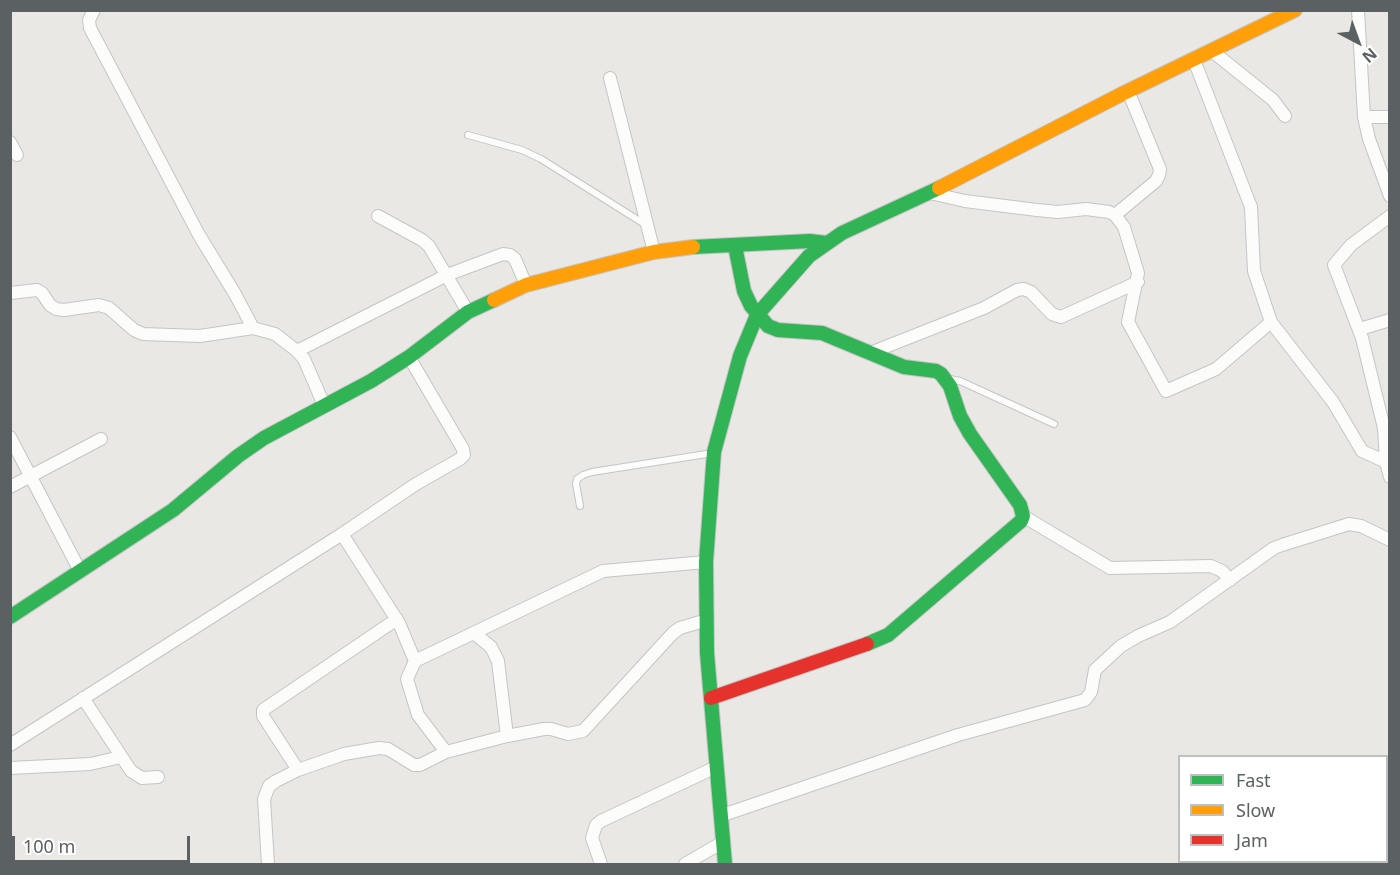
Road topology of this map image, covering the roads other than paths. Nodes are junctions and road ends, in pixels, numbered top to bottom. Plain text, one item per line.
1 (94, 10) edge
2 (1295, 10) edge
3 (1358, 10) edge
4 (1212, 51) junction
5 (1194, 60) junction
6 (610, 78) dead end
7 (1128, 91) junction
8 (1285, 116) dead end
9 (1364, 117) junction
10 (1389, 117) edge
11 (468, 135) dead end
12 (10, 142) edge
13 (17, 155) dead end
14 (930, 193) junction
15 (1389, 196) edge
16 (1115, 214) junction
17 (378, 216) dead end
18 (1389, 216) edge
19 (648, 226) junction
20 (826, 243) junction
21 (735, 246) junction
22 (654, 252) junction
23 (447, 275) junction
24 (1138, 282) junction
25 (526, 285) junction
26 (10, 293) edge
27 (468, 312) junction
28 (758, 315) junction
29 (1389, 320) edge
30 (1271, 322) junction
31 (253, 328) junction
32 (1360, 329) junction
33 (297, 351) junction
34 (870, 353) junction
35 (409, 357) junction
36 (946, 379) junction
37 (324, 405) junction
38 (1054, 424) dead end
39 (10, 437) edge
40 (101, 439) dead end
41 (714, 453) junction
42 (1386, 462) junction
43 (30, 477) junction
44 (1389, 477) edge
45 (10, 487) edge
46 (579, 506) dead end
47 (1023, 516) junction
48 (342, 534) junction
49 (1389, 540) edge
50 (706, 562) junction
51 (80, 571) junction
52 (1230, 580) junction
53 (10, 617) edge
54 (396, 619) junction
55 (707, 620) junction
56 (474, 633) junction
57 (415, 661) junction
58 (83, 698) junction
59 (711, 698) junction
60 (507, 736) junction
61 (10, 745) edge
62 (446, 752) junction
63 (121, 756) junction
64 (716, 767) junction
65 (10, 768) edge
66 (298, 770) junction
67 (158, 777) dead end
68 (720, 816) junction
69 (723, 842) junction
70 (268, 864) edge
71 (601, 864) edge
72 (685, 864) edge
73 (725, 864) edge

1 - 31 street
2 - 4 street
3 - 9 street
4 - 5 street
4 - 8 street
5 - 7 street
5 - 30 street
6 - 19 street
7 - 14 street
7 - 16 street
9 - 10 street
9 - 15 street
11 - 19 lane
12 - 13 street
14 - 16 street
14 - 20 street
16 - 24 street
17 - 23 street
18 - 32 street
19 - 22 street
20 - 21 street
20 - 28 street
21 - 22 street
21 - 28 street
22 - 25 street
23 - 25 street
23 - 27 street
23 - 33 street
24 - 30 street
24 - 34 street
25 - 27 street
26 - 31 street
27 - 35 street
28 - 34 street
28 - 41 street
29 - 32 street
30 - 42 street
31 - 33 street
32 - 42 street
33 - 37 street
34 - 36 street
35 - 37 street
35 - 48 street
36 - 38 lane
36 - 47 street
37 - 51 street
39 - 43 street
40 - 43 street
41 - 46 lane
41 - 50 street
42 - 44 street
43 - 45 street
43 - 51 street
47 - 52 street
47 - 59 street
48 - 54 street
48 - 58 street
49 - 52 street
50 - 55 street
50 - 56 street
51 - 53 street
52 - 68 street
54 - 57 street
54 - 66 street
55 - 59 street
55 - 60 street
56 - 57 street
56 - 60 street
57 - 62 street
58 - 61 street
58 - 63 street
59 - 64 street
60 - 62 street
62 - 66 street
63 - 65 street
63 - 67 street
64 - 68 street
64 - 71 street
66 - 70 street
68 - 69 street
69 - 72 street
69 - 73 street

